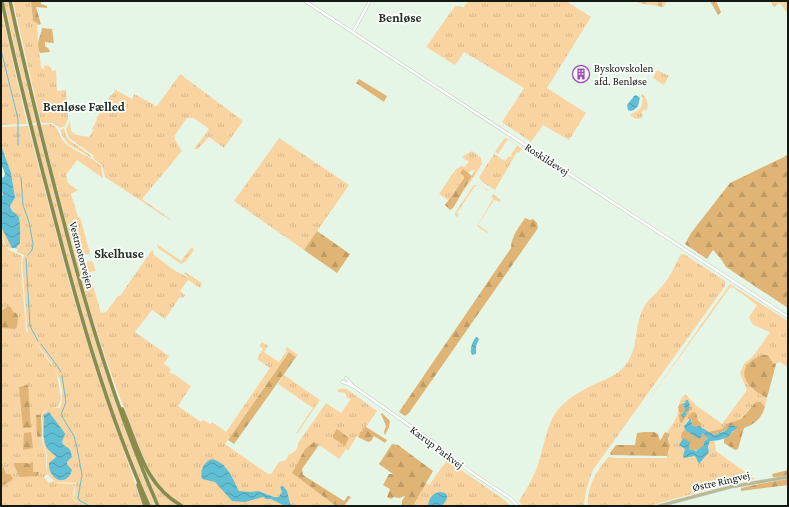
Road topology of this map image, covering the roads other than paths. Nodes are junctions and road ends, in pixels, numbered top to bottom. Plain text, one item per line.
1 (2, 1) edge
2 (10, 1) edge
3 (305, 1) edge
4 (370, 1) edge
5 (1, 6) edge
6 (6, 18) junction
7 (353, 32) junction
8 (788, 317) edge
9 (346, 378) dead end
10 (342, 382) dead end
11 (112, 388) junction
12 (356, 388) junction
13 (127, 454) junction
14 (788, 477) edge
15 (145, 506) edge
16 (149, 506) edge
17 (158, 506) edge
18 (182, 506) edge
19 (518, 506) edge
20 (659, 506) edge

1 - 6 highway, Vestmotorvejen
2 - 11 highway, Vestmotorvejen
3 - 7 street, Roskildevej
4 - 7 street
5 - 6 highway
6 - 13 highway, Vestmotorvejen
7 - 8 street, Roskildevej
9 - 12 street, Kærup Parkvej
10 - 12 street, Kærup Parkvej
11 - 17 highway, Vestmotorvejen
11 - 18 highway
12 - 19 street, Kærup Parkvej
13 - 15 highway
13 - 16 highway, Vestmotorvejen
14 - 20 main road, Østre Ringvej

